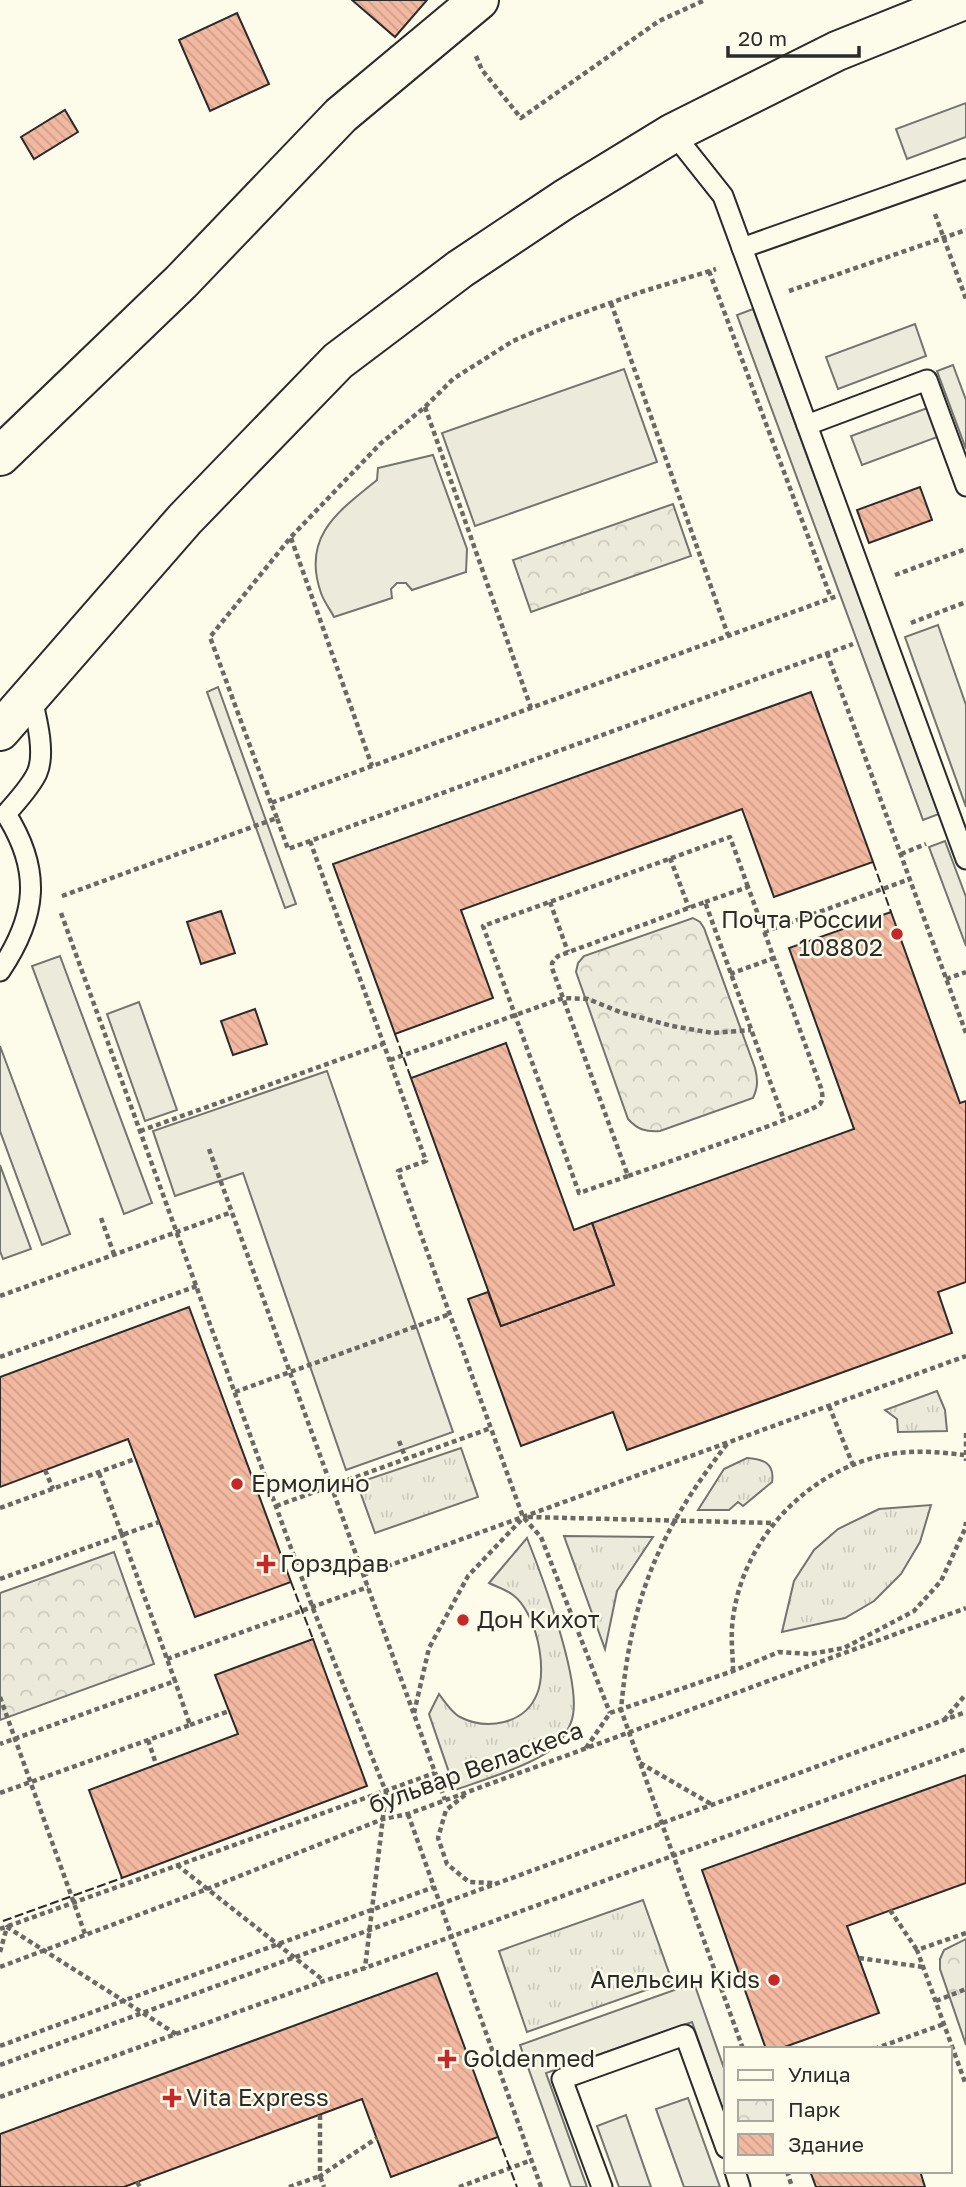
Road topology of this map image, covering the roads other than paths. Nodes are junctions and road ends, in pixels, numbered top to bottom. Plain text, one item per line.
1 (964, 0) edge
2 (470, 8) edge
3 (673, 133) junction
4 (966, 169) edge
5 (742, 248) junction
6 (807, 425) junction
7 (0, 456) edge
8 (966, 486) edge
9 (30, 694) junction
10 (0, 731) edge
11 (3, 820) edge
12 (966, 859) edge
13 (0, 971) edge
14 (724, 2142) edge
15 (602, 2187) edge

1 - 3 street
2 - 7 street
3 - 5 lane
3 - 9 street
4 - 5 lane
5 - 6 lane
6 - 8 lane
6 - 12 lane
9 - 10 street
9 - 11 lane
11 - 13 lane
14 - 15 lane

